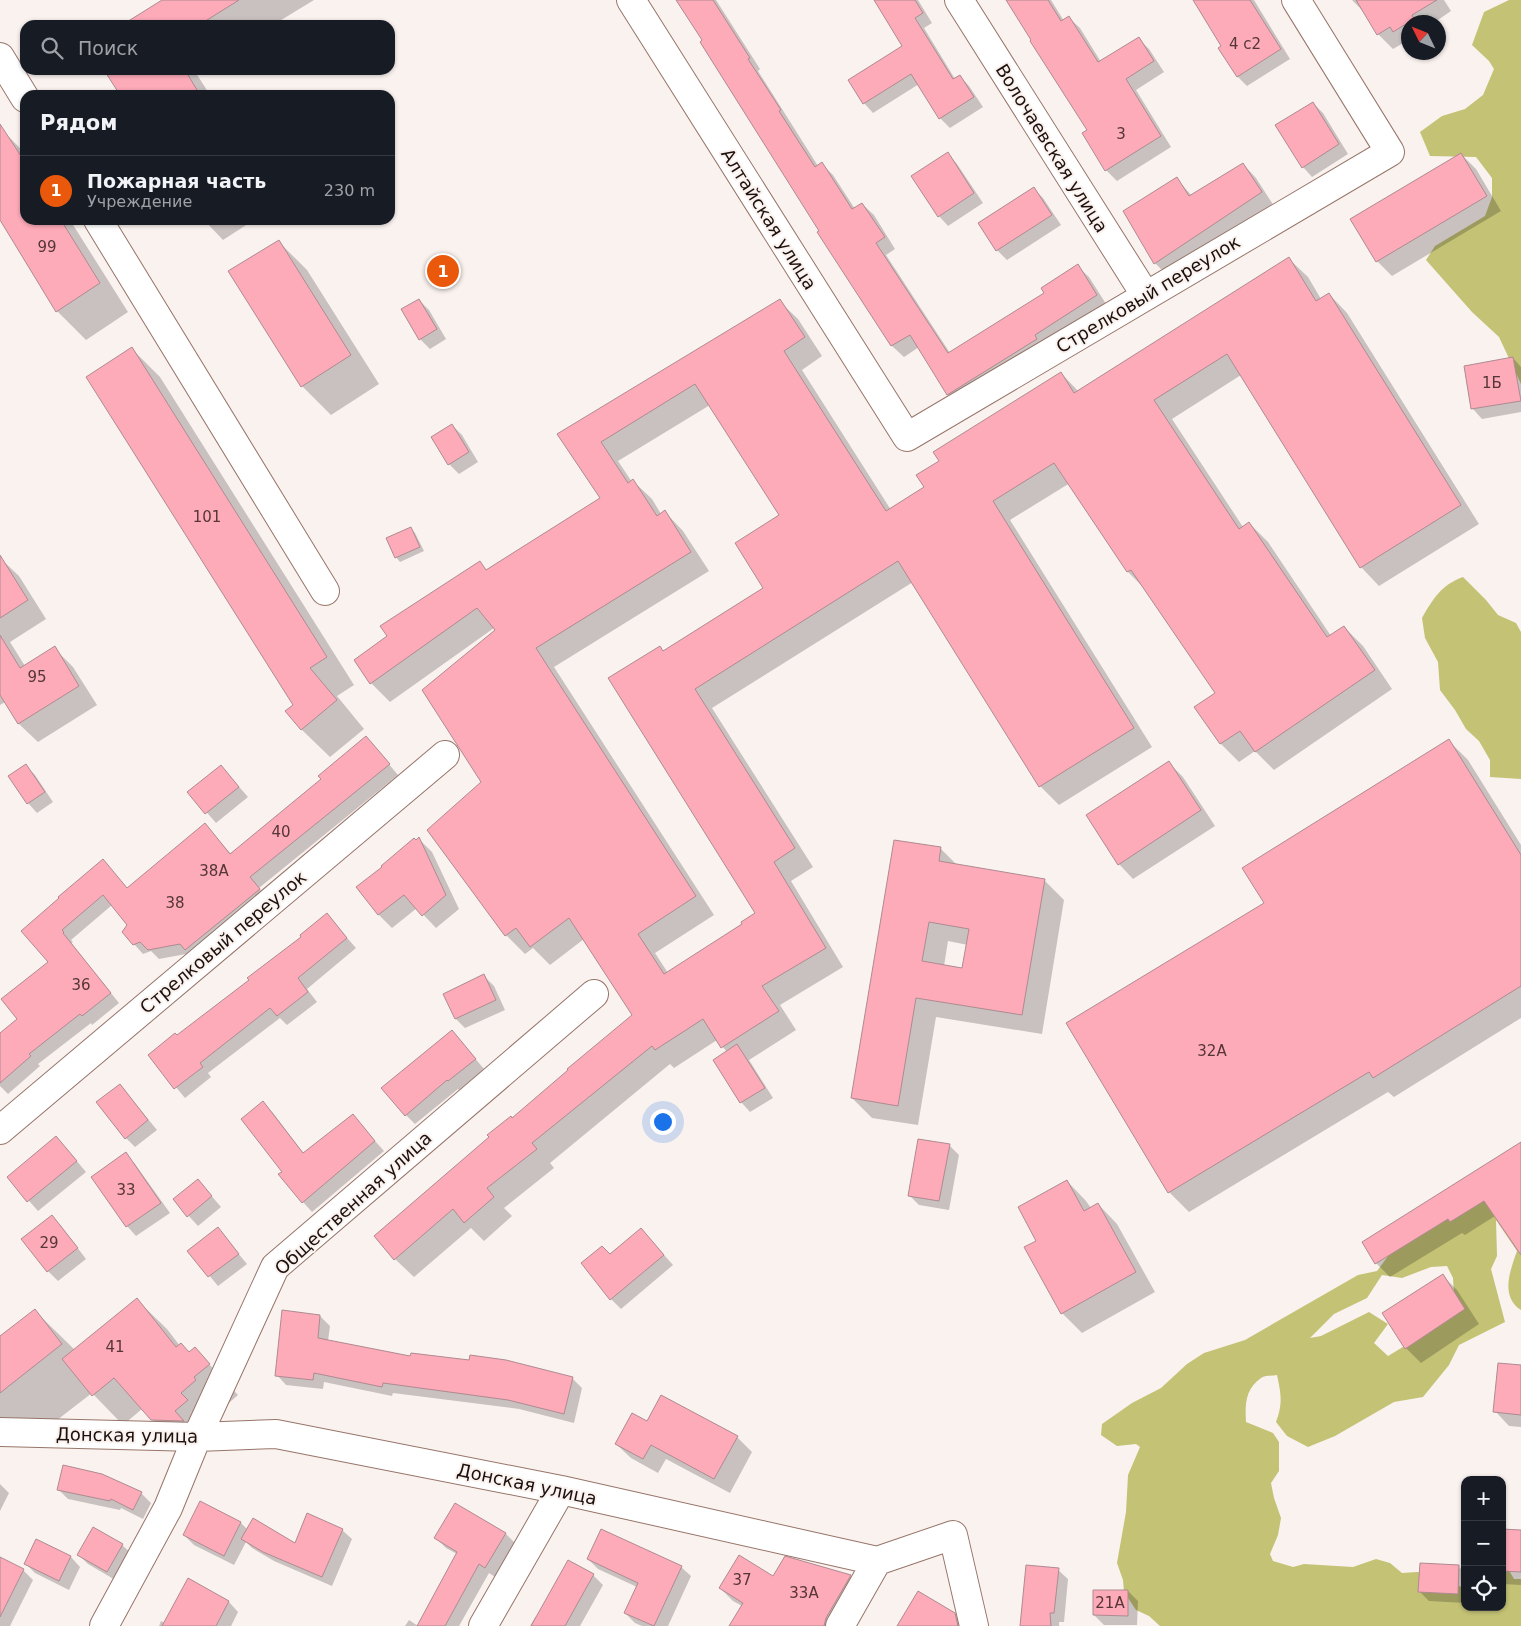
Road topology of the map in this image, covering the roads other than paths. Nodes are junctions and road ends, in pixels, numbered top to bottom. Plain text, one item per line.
1 (631, 0) edge
2 (959, 0) edge
3 (1296, 0) edge
4 (0, 57) edge
5 (20, 90) edge
6 (101, 225) edge
7 (1146, 296) junction
8 (907, 437) joint
9 (325, 591) dead end
10 (445, 754) dead end
11 (594, 994) dead end
12 (0, 1130) edge
13 (0, 1432) edge
14 (197, 1437) junction
15 (561, 1490) junction
16 (877, 1561) junction
17 (104, 1626) edge
18 (483, 1626) edge
19 (840, 1626) edge
20 (974, 1626) edge

1 - 8 street, Алтайская улица
2 - 7 street, Волочаевская улица
3 - 7 street, Стрелковый переулок
4 - 5 street
6 - 9 street
7 - 8 street, Стрелковый переулок
10 - 12 street, Стрелковый переулок
11 - 14 street, Общественная улица
13 - 14 street, Донская улица
14 - 15 street, Донская улица
14 - 17 street, Общественная улица
15 - 16 street, Донская улица
15 - 18 street
16 - 19 street
16 - 20 street

